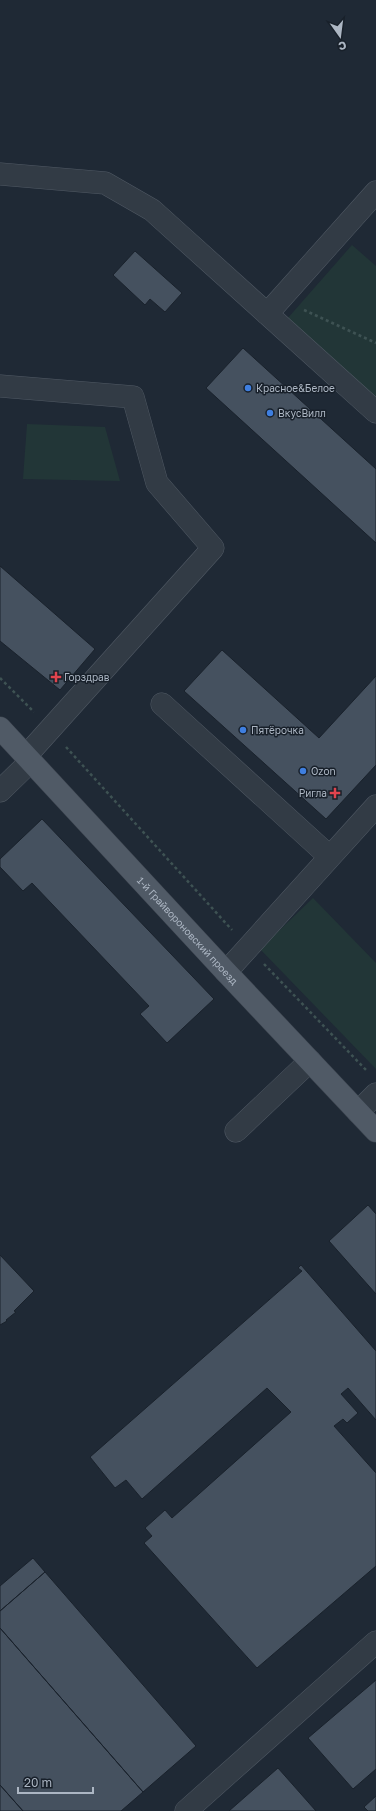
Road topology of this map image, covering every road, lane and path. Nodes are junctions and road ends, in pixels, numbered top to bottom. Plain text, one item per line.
1 (0, 174) edge
2 (376, 192) edge
3 (274, 307) junction
4 (376, 343) edge
5 (0, 386) edge
6 (376, 412) edge
7 (0, 678) edge
8 (162, 704) dead end
9 (0, 728) edge
10 (50, 728) junction
11 (28, 758) junction
12 (0, 791) edge
13 (376, 806) edge
14 (330, 857) junction
15 (248, 947) junction
16 (226, 972) junction
17 (310, 1061) junction
18 (373, 1085) edge
19 (358, 1112) junction
20 (236, 1131) dead end
21 (376, 1131) edge
22 (376, 1642) edge
23 (186, 1811) edge

1 - 3 lane
2 - 3 lane
3 - 4 path
3 - 6 lane
5 - 10 lane
7 - 10 path
8 - 14 lane
9 - 11 main road, 1-й Грайвороновский проезд
10 - 11 lane
10 - 15 path
11 - 12 lane
11 - 16 main road, 1-й Грайвороновский проезд
13 - 14 lane
14 - 15 lane
15 - 16 lane
15 - 18 path
16 - 17 main road, 1-й Грайвороновский проезд
17 - 19 main road, 1-й Грайвороновский проезд
17 - 20 lane
18 - 19 lane
19 - 21 main road, 1-й Грайвороновский проезд
22 - 23 lane

